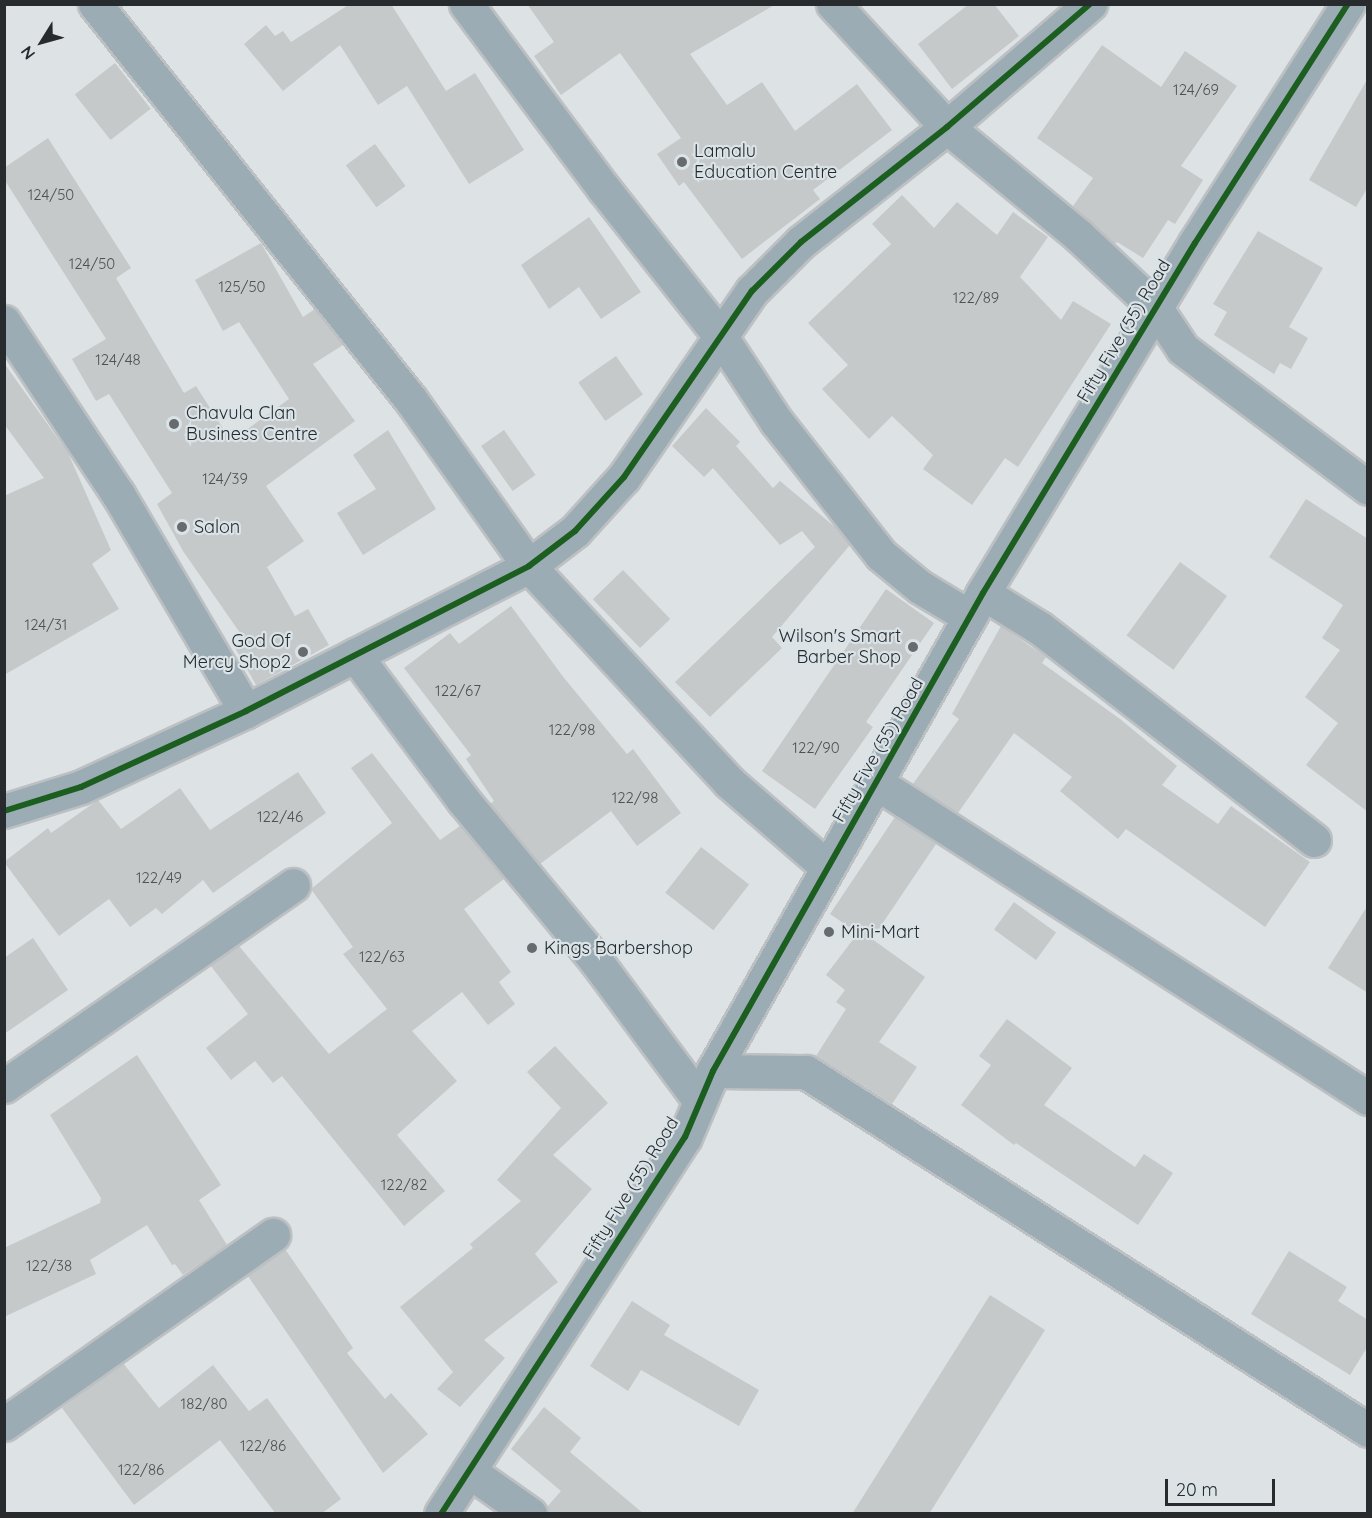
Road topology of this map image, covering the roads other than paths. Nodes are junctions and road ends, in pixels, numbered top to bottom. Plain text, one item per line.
1 (95, 4) edge
2 (466, 4) edge
3 (833, 4) edge
4 (1090, 4) edge
5 (1348, 4) edge
6 (947, 127) junction
7 (1155, 307) junction
8 (4, 322) edge
9 (721, 337) junction
10 (1368, 488) edge
11 (529, 566) junction
12 (977, 605) junction
13 (355, 655) junction
14 (246, 711) junction
15 (875, 782) junction
16 (4, 811) edge
17 (1314, 840) dead end
18 (827, 867) junction
19 (294, 885) dead end
20 (712, 1071) junction
21 (4, 1086) edge
22 (1368, 1098) edge
23 (700, 1101) junction
24 (273, 1235) dead end
25 (4, 1424) edge
26 (1368, 1430) edge
27 (469, 1471) junction
28 (441, 1514) edge
29 (530, 1514) edge

1 - 11 street
2 - 9 street
3 - 6 street
4 - 6 street
5 - 7 street, Fifty Five (55) Road
6 - 7 street
6 - 9 street
7 - 10 street
7 - 12 street, Fifty Five (55) Road
8 - 14 street
9 - 11 street
9 - 12 street
11 - 13 street
11 - 18 street
12 - 15 street, Fifty Five (55) Road
12 - 17 street
13 - 14 street
13 - 23 street
14 - 16 street
15 - 18 street, Fifty Five (55) Road
15 - 22 street
18 - 20 street, Fifty Five (55) Road
19 - 21 street
20 - 23 street, Fifty Five (55) Road
20 - 26 street
23 - 27 street, Fifty Five (55) Road
24 - 25 street
27 - 28 street, Fifty Five (55) Road
27 - 29 street

